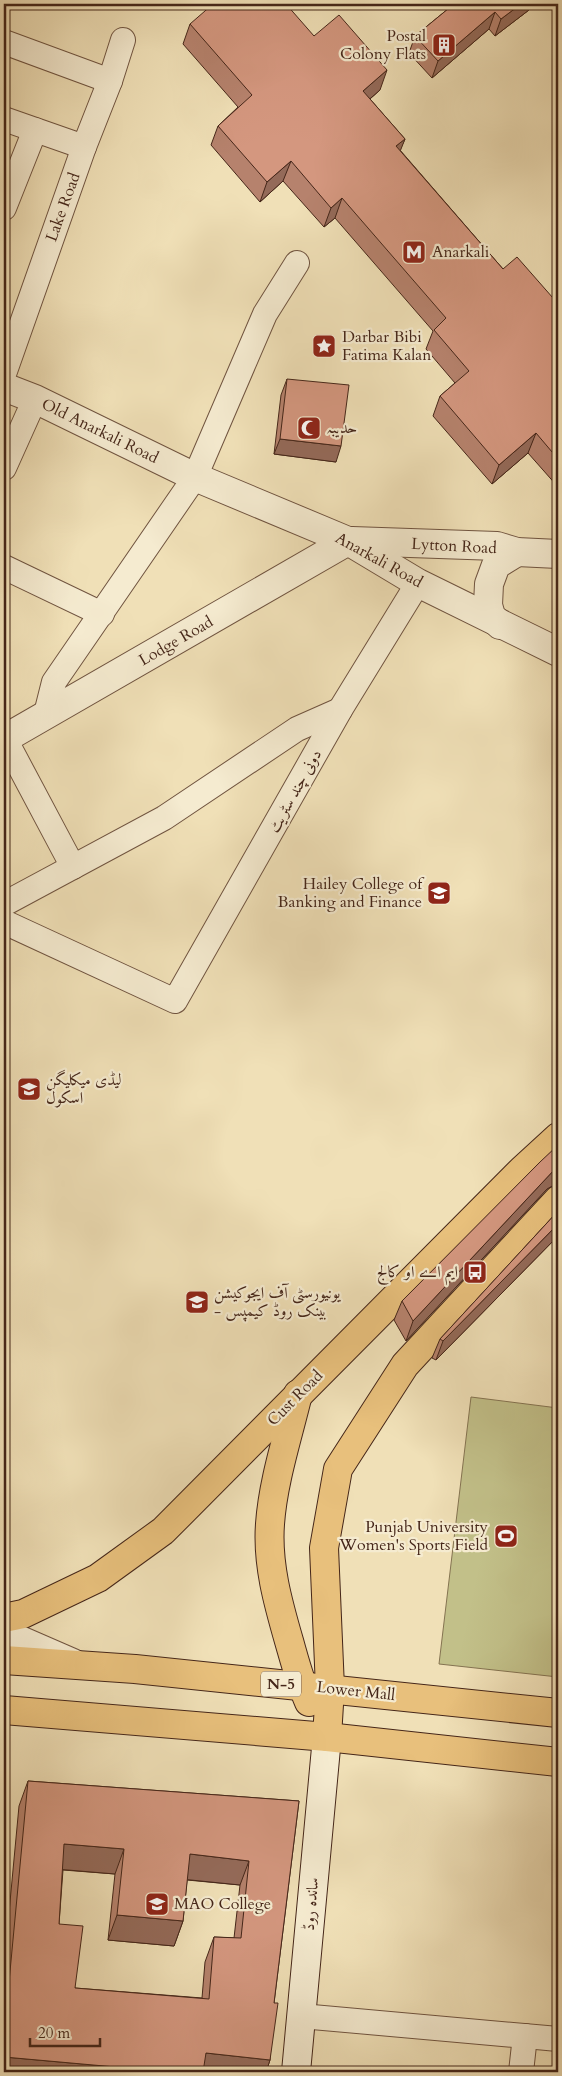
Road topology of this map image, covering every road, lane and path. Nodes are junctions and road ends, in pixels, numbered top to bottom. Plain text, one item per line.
1 (123, 40) dead end
2 (4, 42) edge
3 (110, 81) junction
4 (4, 119) edge
5 (35, 130) junction
6 (84, 147) junction
7 (4, 208) edge
8 (297, 263) dead end
9 (4, 374) edge
10 (4, 387) edge
11 (35, 400) junction
12 (4, 468) edge
13 (196, 477) junction
14 (348, 541) junction
15 (516, 552) junction
16 (558, 554) edge
17 (4, 567) edge
18 (418, 583) junction
19 (102, 614) junction
20 (500, 625) junction
21 (558, 652) edge
22 (340, 710) junction
23 (46, 714) junction
24 (5, 739) edge
25 (73, 867) junction
26 (4, 904) edge
27 (4, 922) edge
28 (558, 1137) edge
29 (558, 1200) edge
30 (298, 1394) junction
31 (4, 1618) edge
32 (4, 1633) edge
33 (4, 1660) edge
34 (80, 1666) junction
35 (302, 1686) junction
36 (330, 1688) junction
37 (4, 1710) edge
38 (558, 1714) edge
39 (327, 1737) junction
40 (558, 1762) edge
41 (301, 2016) junction
42 (525, 2036) junction
43 (558, 2038) edge
44 (296, 2072) edge
45 (521, 2072) edge

1 - 3 street, Lake Road
2 - 3 street
3 - 6 street, Lake Road
4 - 5 street
5 - 6 street
5 - 7 street
6 - 9 street, Lake Road
8 - 13 street
10 - 11 street, Old Anarkali Road
11 - 12 street
11 - 13 street, Old Anarkali Road
13 - 14 street, Anarkali Road
13 - 19 street
14 - 15 street, Lytton Road
14 - 18 street, Anarkali Road
14 - 23 street, Lodge Road
15 - 16 street, Lytton Road
15 - 20 street
17 - 19 street
18 - 20 street, Anarkali Road
18 - 22 street, دونی چند سٹریٹ
19 - 23 street
20 - 21 street, Anarkali Road
22 - 25 street
22 - 27 street, دونی چند سٹریٹ
23 - 24 street, Lodge Road
24 - 25 street
25 - 26 street
28 - 30 main road, Cust Road
29 - 36 main road
30 - 31 main road, Cust Road
30 - 35 main road
32 - 34 street
33 - 34 main road, Lower Mall / N-5
34 - 35 main road, Lower Mall / N-5
35 - 36 main road, Lower Mall / N-5
35 - 39 main road
36 - 38 main road, Lower Mall / N-5
36 - 39 main road
37 - 39 main road
39 - 40 main road
39 - 41 street, ساندہ روڈ
41 - 42 street
41 - 44 street, ساندہ روڈ
42 - 43 street
42 - 45 street

